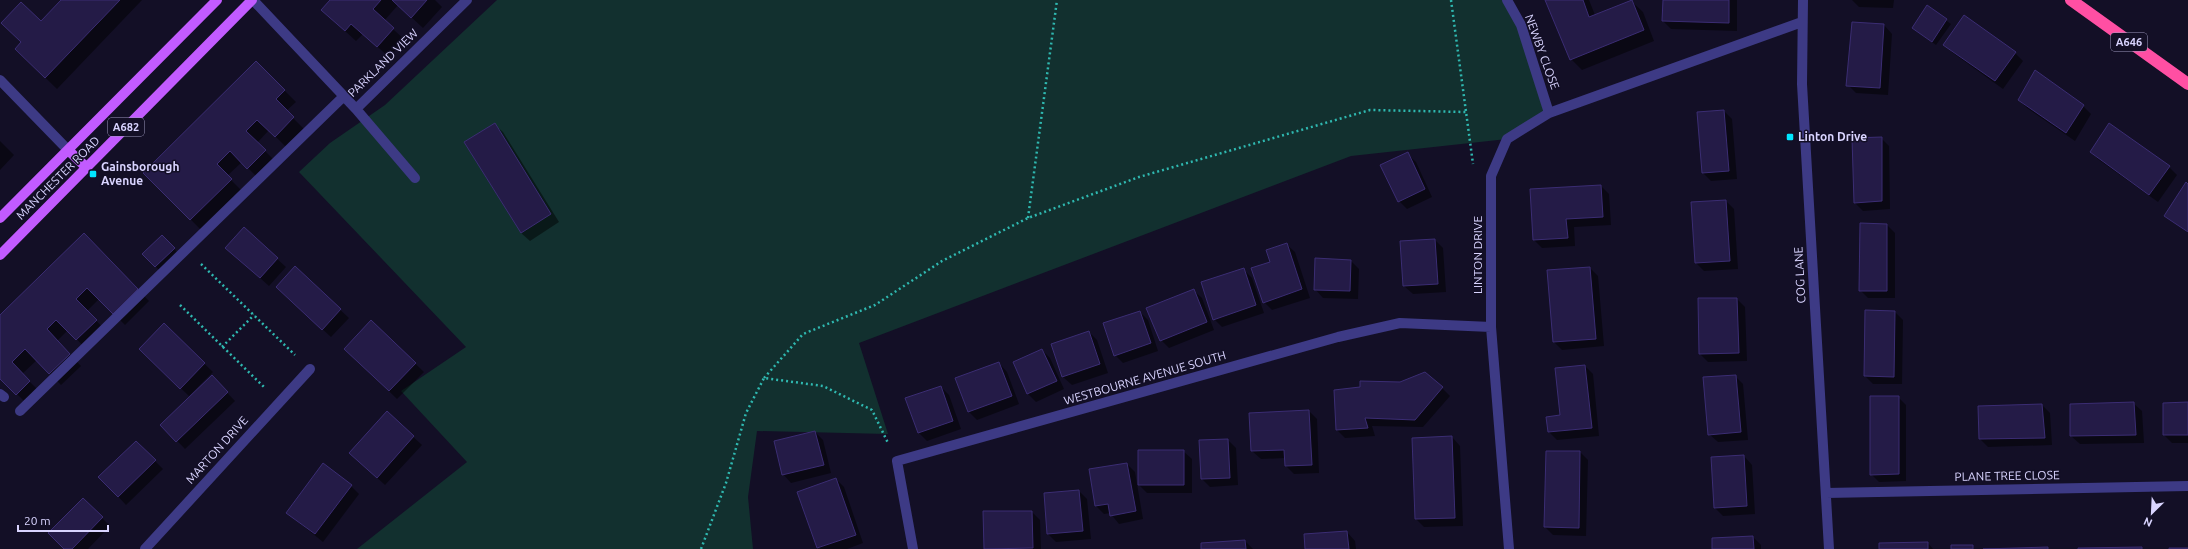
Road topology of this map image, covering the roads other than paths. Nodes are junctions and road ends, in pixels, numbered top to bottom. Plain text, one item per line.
1 (217, 0) edge
2 (253, 0) edge
3 (467, 0) edge
4 (1507, 0) edge
5 (1803, 0) edge
6 (2071, 0) edge
7 (1802, 22) junction
8 (0, 80) edge
9 (2188, 84) edge
10 (344, 96) junction
11 (356, 109) junction
12 (1549, 113) junction
13 (68, 150) junction
14 (86, 167) junction
15 (415, 178) dead end
16 (0, 218) edge
17 (0, 255) edge
18 (1490, 327) junction
19 (310, 369) road end
20 (20, 411) dead end
21 (2188, 486) edge
22 (1826, 493) junction
23 (145, 549) edge
24 (912, 549) edge
25 (1508, 549) edge
26 (1829, 549) edge

1 - 13 main road, MANCHESTER ROAD / A682
2 - 10 street, PARKLAND VIEW
2 - 14 main road, MANCHESTER ROAD / A682
3 - 11 street, PARKLAND VIEW
4 - 12 street, NEWBY CLOSE
5 - 7 street, COG LANE
6 - 9 highway, A646
7 - 12 street, LINTON DRIVE
7 - 22 street, COG LANE
8 - 13 street
10 - 11 street, PARKLAND VIEW
10 - 20 street
11 - 15 street
12 - 18 street, LINTON DRIVE
13 - 14 main road
13 - 16 main road, MANCHESTER ROAD / A682
14 - 17 main road, MANCHESTER ROAD / A682
18 - 24 street, WESTBOURNE AVENUE SOUTH
18 - 25 street, LINTON DRIVE
19 - 23 street, MARTON DRIVE
21 - 22 street, PLANE TREE CLOSE
22 - 26 street, COG LANE

